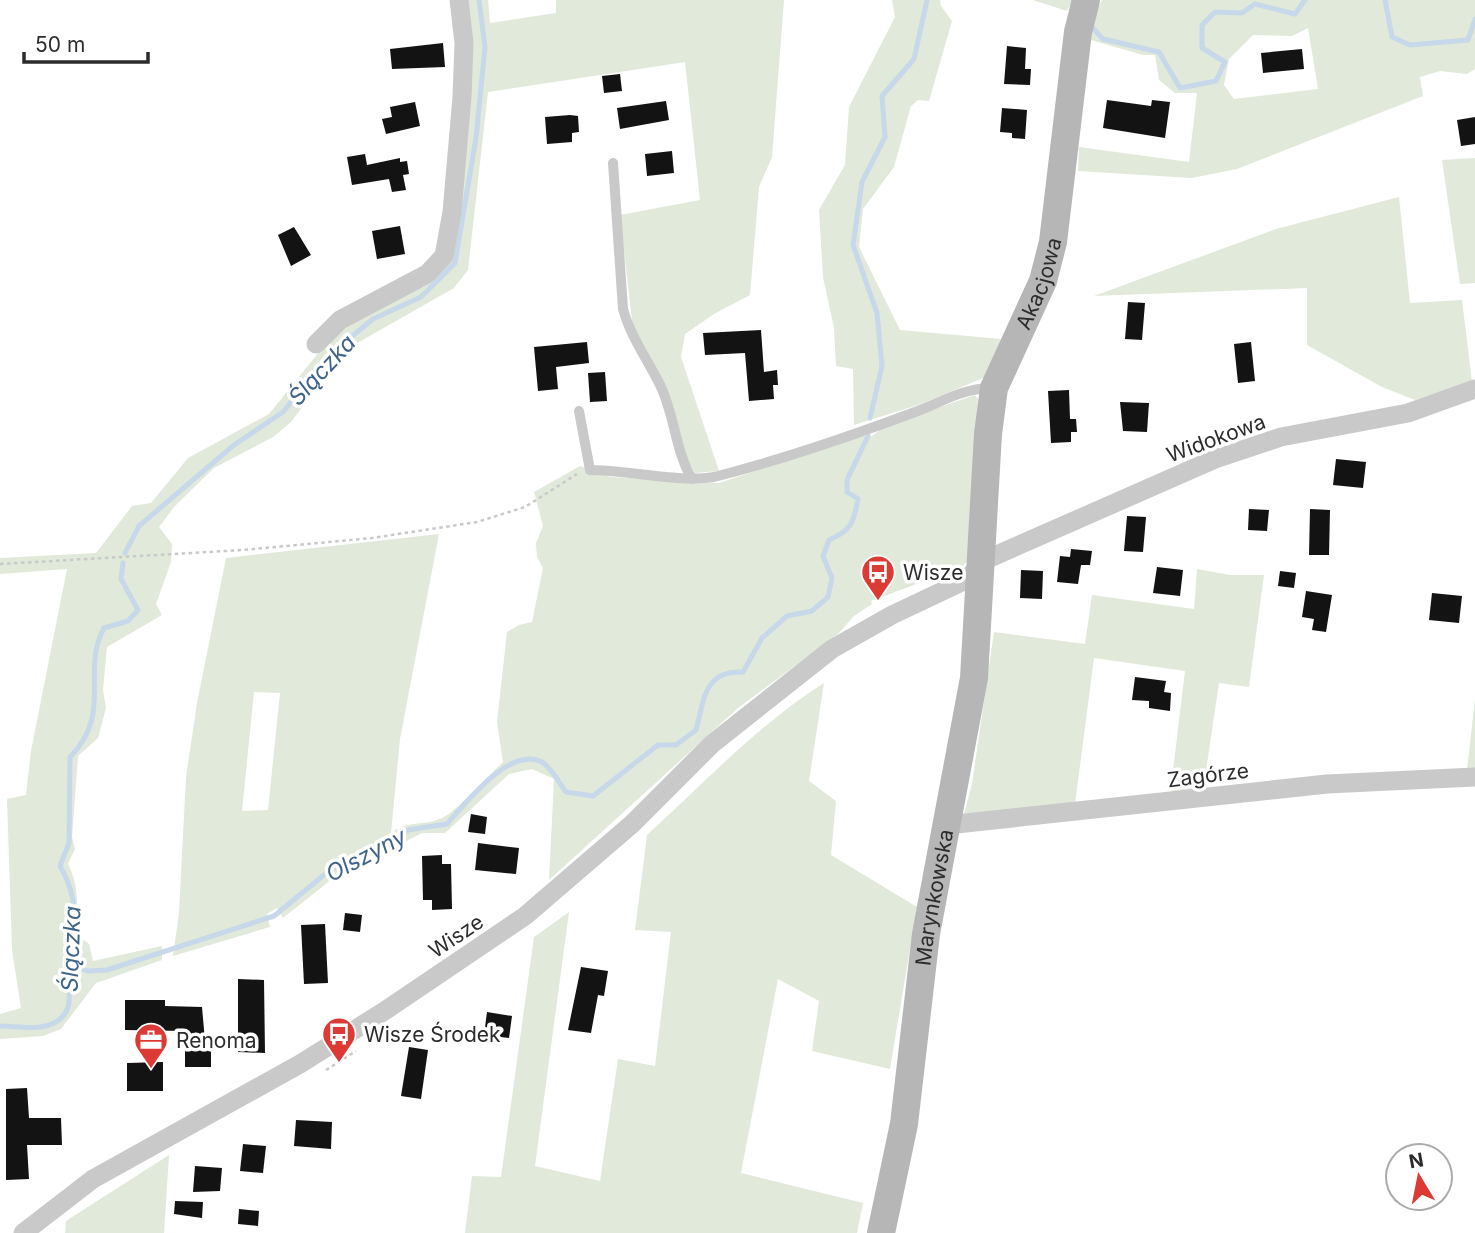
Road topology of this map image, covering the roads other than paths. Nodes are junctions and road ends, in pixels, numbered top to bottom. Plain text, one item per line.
1 (459, 0) edge
2 (1085, 2) edge
3 (613, 163) dead end
4 (316, 344) dead end
5 (994, 388) junction
6 (1475, 389) edge
7 (579, 411) dead end
8 (692, 479) junction
9 (983, 561) junction
10 (1475, 777) edge
11 (947, 825) junction
12 (23, 1233) edge
13 (881, 1233) edge

1 - 4 street
2 - 5 street, Akacjowa
3 - 8 lane
5 - 8 lane
5 - 9 street, Akacjowa
6 - 9 street, Widokowa
7 - 8 lane
9 - 11 street, Marynkowska
9 - 12 street, Wisze
10 - 11 street, Zagórze
11 - 13 street, Marynkowska

